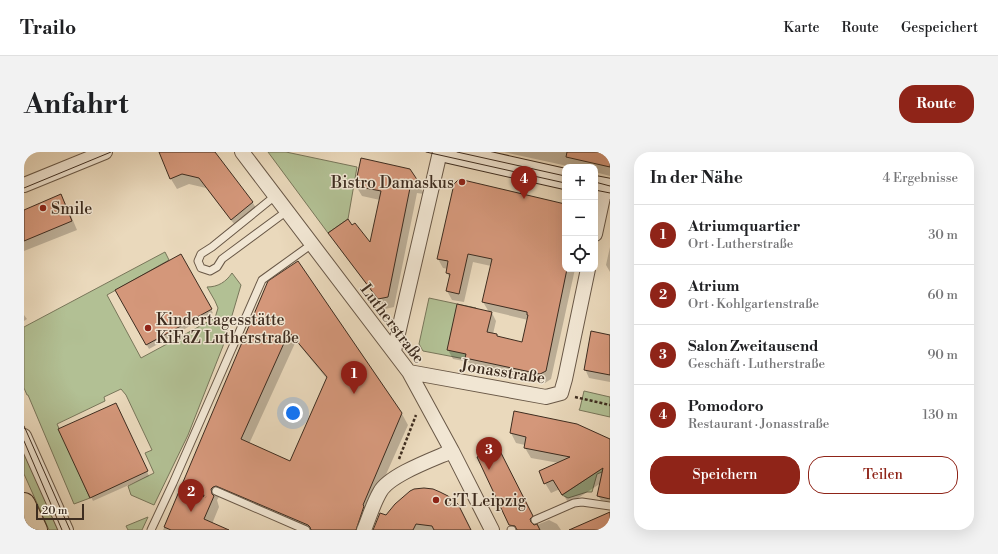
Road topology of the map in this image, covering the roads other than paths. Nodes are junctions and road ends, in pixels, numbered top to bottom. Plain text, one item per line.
1 (105, 152) edge
2 (242, 152) edge
3 (440, 152) edge
4 (445, 152) edge
5 (562, 178) edge
6 (24, 185) edge
7 (603, 188) edge
8 (274, 196) junction
9 (287, 211) junction
10 (598, 217) edge
11 (312, 244) junction
12 (587, 272) edge
13 (394, 351) junction
14 (409, 372) junction
15 (24, 436) edge
16 (452, 451) junction
17 (216, 491) dead end
18 (610, 506) edge
19 (535, 520) dead end
20 (66, 530) edge
21 (151, 530) edge
22 (306, 530) edge
23 (364, 530) edge
24 (492, 530) edge

1 - 6 street
2 - 8 street, Lutherstraße
3 - 13 street
4 - 5 main road
7 - 10 street
8 - 9 street, Lutherstraße
8 - 9 lane
9 - 11 street, Lutherstraße
11 - 13 street, Lutherstraße
11 - 21 lane
12 - 14 street, Jonasstraße
13 - 14 street, Lutherstraße
14 - 16 street, Lutherstraße
15 - 20 street
16 - 23 street
16 - 24 street, Lutherstraße
17 - 22 lane
18 - 19 lane

